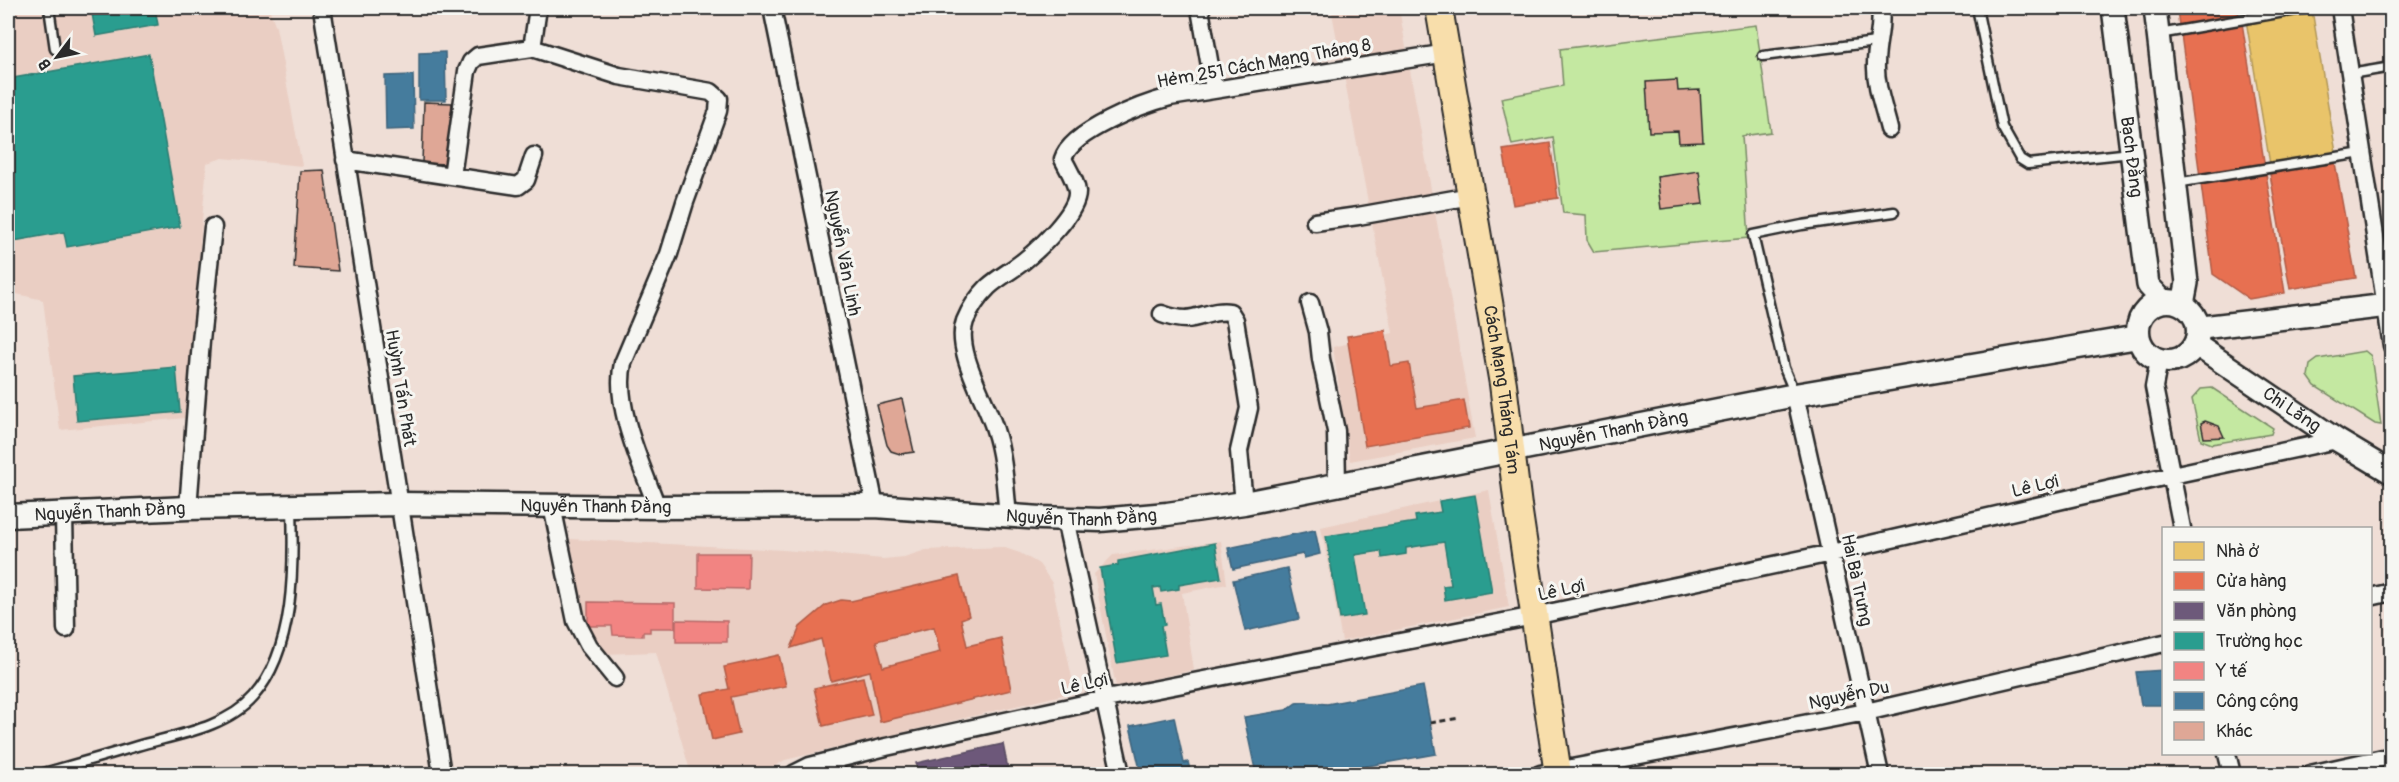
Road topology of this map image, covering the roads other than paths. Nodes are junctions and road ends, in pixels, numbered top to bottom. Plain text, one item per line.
1 (49, 8) edge
2 (322, 8) edge
3 (538, 8) edge
4 (772, 8) edge
5 (1439, 8) edge
6 (1880, 8) edge
7 (1977, 8) edge
8 (2113, 8) edge
9 (2155, 8) edge
10 (2308, 8) edge
11 (2340, 8) edge
12 (1200, 9) dead end
13 (2158, 34) junction
14 (1876, 42) junction
15 (55, 48) dead end
16 (532, 48) junction
17 (1447, 53) junction
18 (1763, 56) dead end
19 (2391, 67) edge
20 (2350, 74) junction
21 (1214, 89) junction
22 (1889, 129) dead end
23 (2131, 153) junction
24 (2362, 153) junction
25 (534, 156) dead end
26 (345, 160) junction
27 (452, 176) junction
28 (2175, 183) junction
29 (1471, 196) junction
30 (1894, 212) dead end
31 (1315, 222) dead end
32 (213, 227) dead end
33 (2173, 302) junction
34 (1310, 303) dead end
35 (2388, 305) edge
36 (1162, 314) dead end
37 (2197, 336) junction
38 (2138, 337) junction
39 (2391, 346) edge
40 (2159, 360) junction
41 (1795, 395) junction
42 (2337, 440) junction
43 (1512, 451) junction
44 (2391, 473) edge
45 (2172, 475) junction
46 (1337, 484) junction
47 (1244, 503) junction
48 (399, 504) junction
49 (292, 506) junction
50 (552, 506) junction
51 (657, 507) junction
52 (875, 507) junction
53 (188, 508) junction
54 (64, 514) junction
55 (8, 516) edge
56 (1008, 516) junction
57 (1065, 519) junction
58 (2182, 527) edge
59 (1830, 553) junction
60 (2391, 592) edge
61 (2372, 597) edge
62 (1534, 616) junction
63 (66, 629) dead end
64 (2162, 643) edge
65 (615, 678) dead end
66 (1106, 699) junction
67 (1866, 712) junction
68 (2227, 755) edge
69 (2391, 756) edge
70 (839, 767) edge
71 (1552, 773) edge
72 (40, 774) edge
73 (442, 774) edge
74 (794, 774) edge
75 (1121, 774) edge
76 (1880, 774) edge
77 (2232, 774) edge
78 (2310, 774) edge

1 - 15 lane
2 - 26 street, Huỳnh Tấn Phát
3 - 16 street
4 - 52 street, Nguyễn Văn Linh
5 - 17 main road, Cách Mạng Tháng Tám
6 - 14 street
7 - 23 lane
8 - 23 street, Bạch Đằng
9 - 13 street
10 - 13 lane
11 - 20 street
12 - 21 street
13 - 28 street
14 - 18 lane
14 - 22 street
16 - 27 street
16 - 51 street
17 - 21 street, Hẻm 251 Cách Mạng Tháng 8
17 - 29 main road, Cách Mạng Tháng Tám
19 - 20 lane
20 - 24 street
21 - 56 street, Hẻm 251 Cách Mạng Tháng 8
23 - 33 street, Bạch Đằng
24 - 28 lane
24 - 35 street
25 - 27 street
26 - 27 street
26 - 48 street, Huỳnh Tấn Phát
28 - 33 street
29 - 31 street
29 - 43 main road, Cách Mạng Tháng Tám
30 - 41 lane
32 - 53 street
33 - 37 main road
33 - 38 main road
34 - 46 street
35 - 37 main road
35 - 39 street
36 - 47 street
37 - 40 main road
37 - 42 street, Chi Lăng
38 - 40 main road
38 - 41 main road, Nguyễn Thanh Đằng
40 - 45 street
41 - 43 main road, Nguyễn Thanh Đằng
41 - 59 street, Hai Bà Trưng
42 - 44 street, Chi Lăng
42 - 45 street, Lê Lợi
43 - 46 main road, Nguyễn Thanh Đằng
43 - 62 main road, Cách Mạng Tháng Tám
45 - 58 street
45 - 59 street, Lê Lợi
46 - 47 main road, Nguyễn Thanh Đằng
47 - 57 main road, Nguyễn Thanh Đằng
48 - 49 main road, Nguyễn Thanh Đằng
48 - 50 main road, Nguyễn Thanh Đằng
48 - 73 street, Huỳnh Tấn Phát
49 - 53 main road, Nguyễn Thanh Đằng
49 - 72 lane
50 - 51 main road, Nguyễn Thanh Đằng
50 - 65 street
51 - 52 main road, Nguyễn Thanh Đằng
52 - 56 main road, Nguyễn Thanh Đằng
53 - 54 main road, Nguyễn Thanh Đằng
54 - 55 main road, Nguyễn Thanh Đằng
54 - 63 street
56 - 57 main road, Nguyễn Thanh Đằng
57 - 66 street
59 - 62 street, Lê Lợi
59 - 67 street, Hai Bà Trưng
60 - 61 street
62 - 66 street, Lê Lợi
62 - 71 main road, Cách Mạng Tháng Tám
64 - 67 street, Nguyễn Du
66 - 70 street, Lê Lợi
66 - 75 street
67 - 71 street, Nguyễn Du
67 - 76 street, Hai Bà Trưng
68 - 77 street
69 - 78 street
70 - 74 street, Lê Lợi

